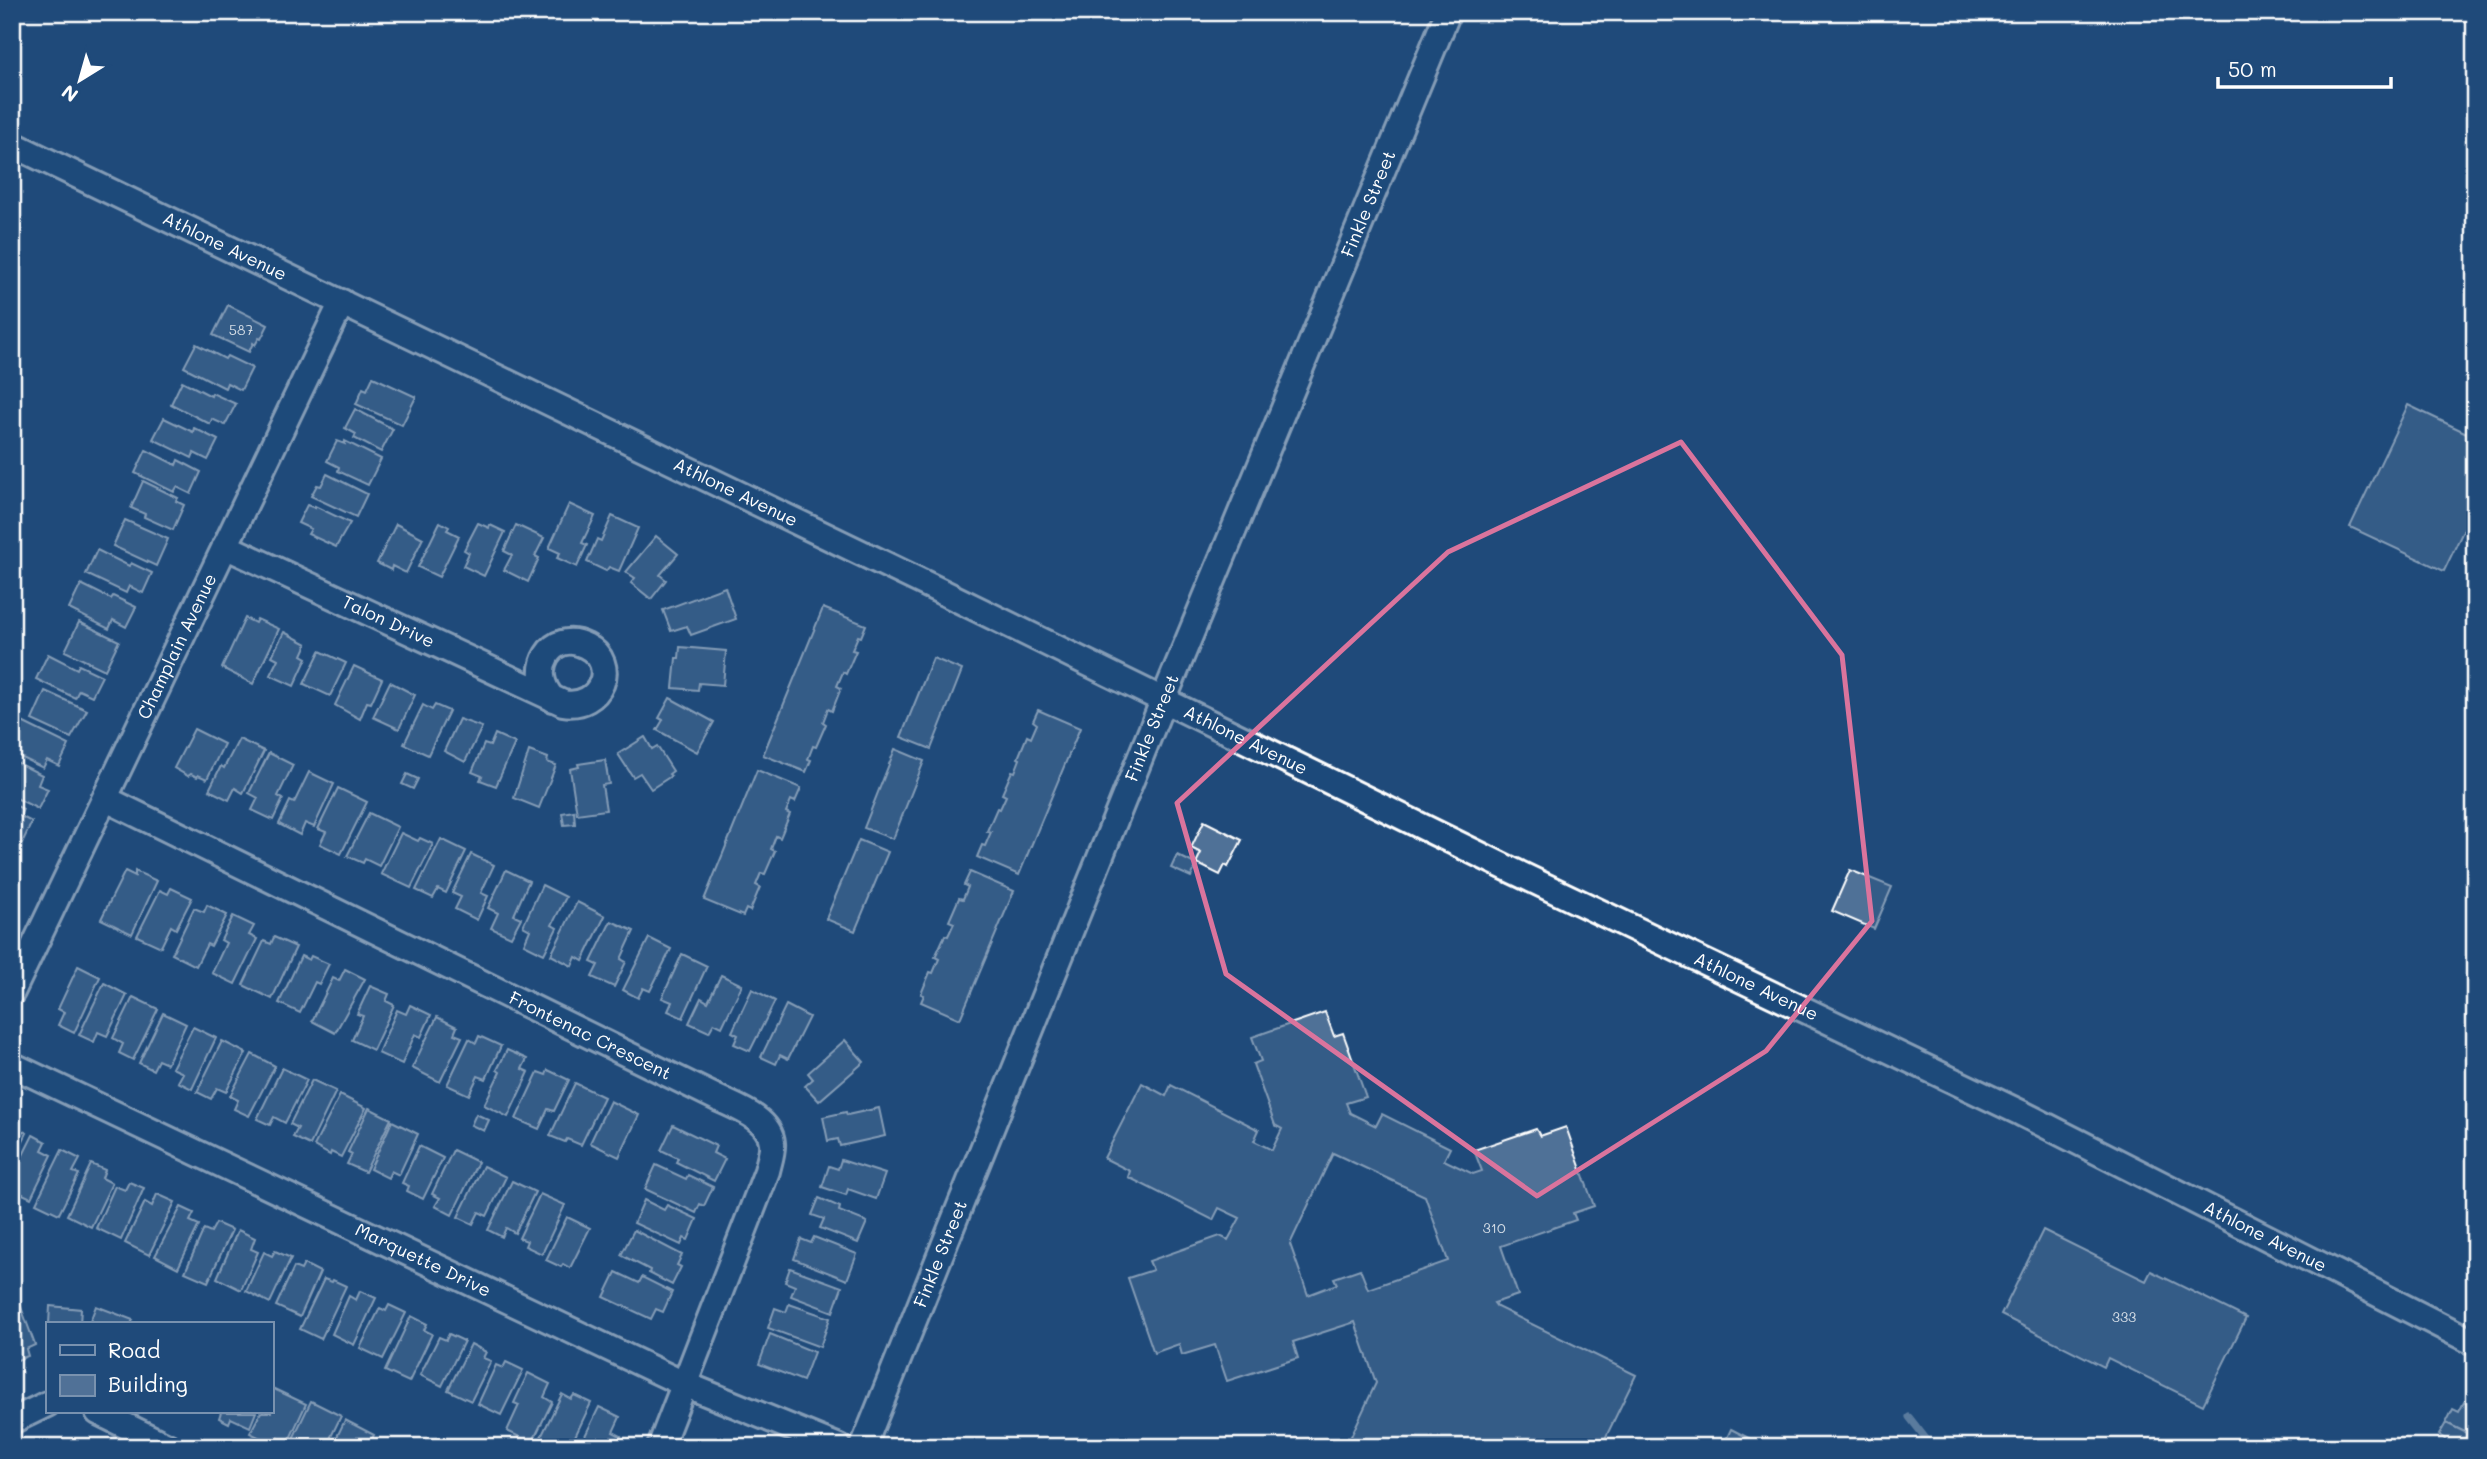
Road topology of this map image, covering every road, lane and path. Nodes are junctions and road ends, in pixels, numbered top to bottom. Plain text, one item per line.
1 (1448, 12) edge
2 (12, 144) edge
3 (342, 302) junction
4 (225, 545) junction
5 (553, 699) dead end
6 (1163, 701) junction
7 (106, 799) junction
8 (12, 992) edge
9 (12, 1065) edge
10 (2475, 1343) edge
11 (684, 1384) junction
12 (46, 1404) edge
13 (102, 1414) edge
14 (12, 1421) edge
15 (169, 1447) edge
16 (660, 1447) edge
17 (839, 1447) edge
18 (863, 1447) edge

1 - 6 street, Finkle Street
2 - 3 street, Athlone Avenue
3 - 4 street, Champlain Avenue
3 - 6 street, Athlone Avenue
4 - 5 street, Talon Drive
4 - 7 street, Champlain Avenue
6 - 10 street, Athlone Avenue
6 - 18 street, Finkle Street
7 - 8 street, Champlain Avenue
7 - 11 street, Frontenac Crescent
9 - 11 street, Marquette Drive
11 - 16 street, Frontenac Crescent
11 - 17 street, Marquette Drive
12 - 14 street
13 - 15 street

